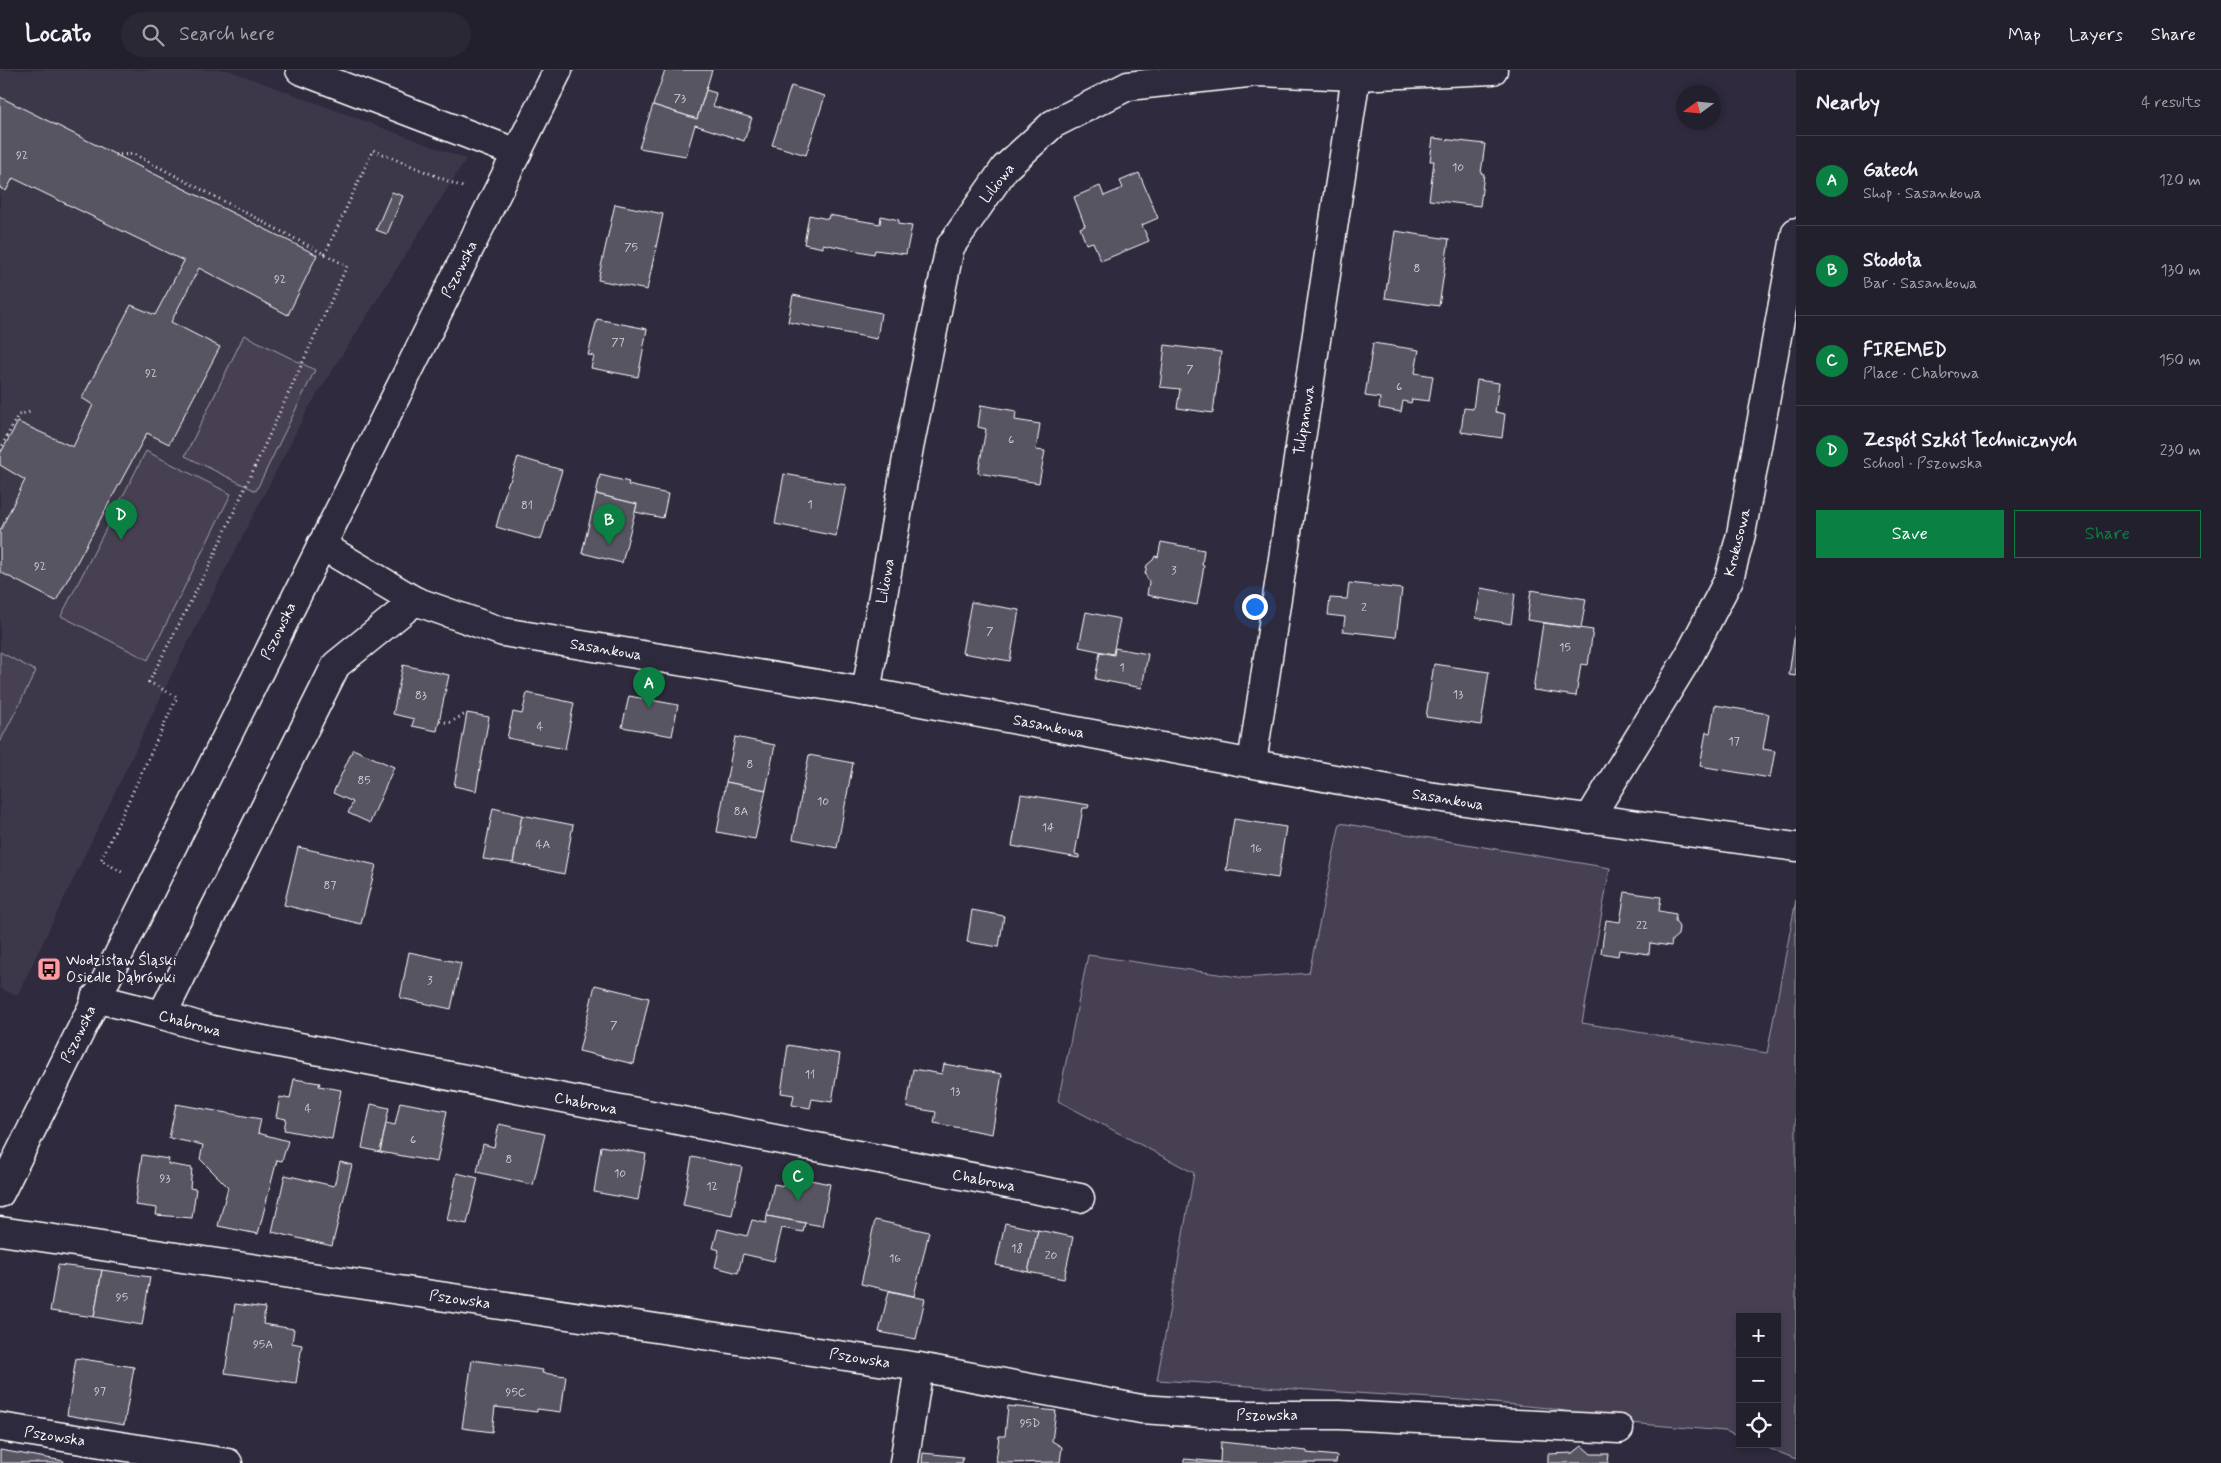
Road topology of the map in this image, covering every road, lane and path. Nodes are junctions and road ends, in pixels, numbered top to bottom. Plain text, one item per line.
1 (300, 70) edge
2 (558, 70) edge
3 (1493, 70) edge
4 (1356, 76) junction
5 (517, 153) junction
6 (115, 155) dead end
7 (458, 184) dead end
8 (1796, 232) edge
9 (324, 254) junction
10 (30, 412) dead end
11 (0, 450) edge
12 (321, 545) junction
13 (415, 601) junction
14 (866, 692) junction
15 (467, 713) dead end
16 (440, 721) dead end
17 (1252, 763) junction
18 (1589, 819) junction
19 (1796, 847) edge
20 (126, 874) dead end
21 (95, 998) junction
22 (162, 1015) junction
23 (0, 1194) edge
24 (1080, 1198) dead end
25 (0, 1231) edge
26 (919, 1367) junction
27 (0, 1427) edge
28 (1619, 1429) dead end
29 (228, 1463) edge
30 (904, 1463) edge

1 - 5 street
2 - 5 street, Pszowska
3 - 4 street, Liliowa
4 - 14 street, Liliowa
4 - 17 street, Tulipanowa
5 - 12 street, Pszowska
6 - 9 path
7 - 9 path
8 - 18 street, Krokusowa
9 - 20 path
10 - 11 path
12 - 13 street, Sasankowa
12 - 21 street, Pszowska
13 - 14 street, Sasankowa
13 - 22 street
14 - 17 street, Sasankowa
15 - 16 path
17 - 18 street, Sasankowa
18 - 19 street, Sasankowa
21 - 22 street, Chabrowa
21 - 23 street, Pszowska
22 - 24 street, Chabrowa
25 - 26 street, Pszowska
26 - 28 street, Pszowska
26 - 30 street
27 - 29 street, Pszowska

